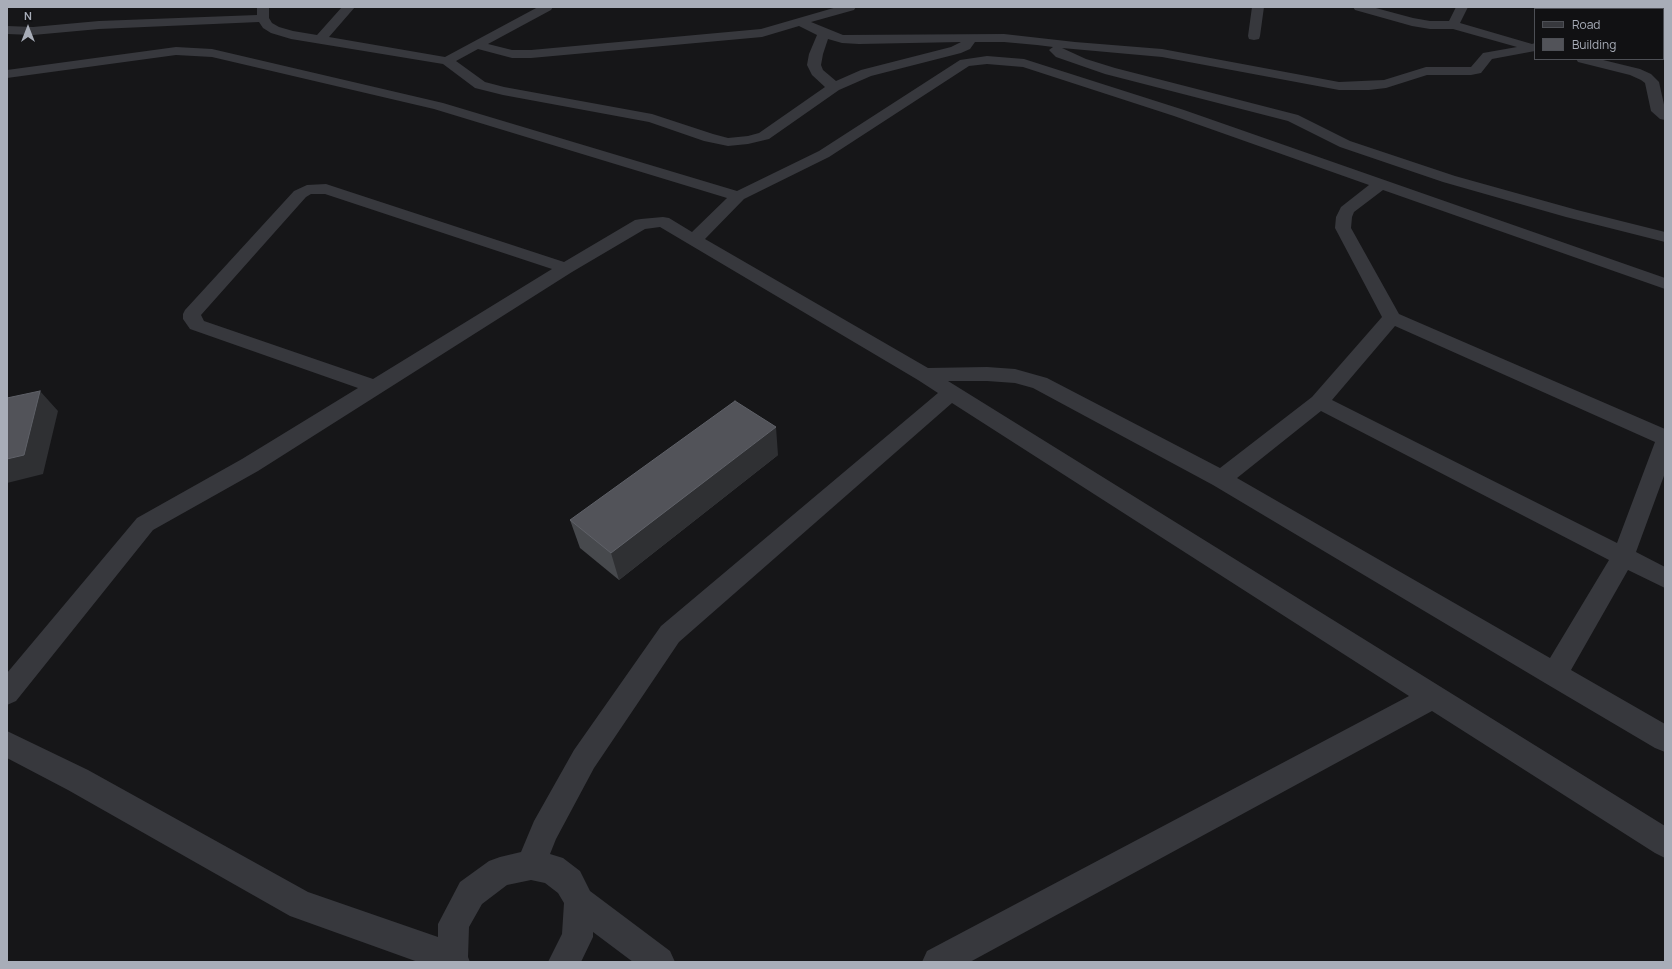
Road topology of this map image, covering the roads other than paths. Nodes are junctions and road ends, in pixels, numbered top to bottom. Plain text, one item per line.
1 (350, 7) edge
2 (547, 7) edge
3 (820, 7) edge
4 (850, 7) edge
5 (1258, 7) edge
6 (1359, 7) edge
7 (1462, 7) edge
8 (837, 11) junction
9 (263, 13) edge
10 (800, 22) junction
11 (1453, 25) junction
12 (7, 30) edge
13 (824, 34) junction
14 (1254, 36) dead end
15 (972, 38) junction
16 (320, 40) junction
17 (1045, 42) junction
18 (477, 45) junction
19 (1534, 47) edge
20 (1534, 47) edge
21 (1587, 60) edge
22 (447, 61) junction
23 (7, 74) edge
24 (834, 87) junction
25 (1665, 116) edge
26 (1381, 184) junction
27 (738, 196) junction
28 (1665, 237) edge
29 (694, 240) junction
30 (566, 268) junction
31 (1665, 284) edge
32 (1392, 318) junction
33 (926, 375) junction
34 (375, 387) junction
35 (951, 393) junction
36 (1319, 402) junction
37 (1665, 438) edge
38 (1665, 443) edge
39 (1221, 479) junction
40 (1623, 557) junction
41 (1665, 578) edge
42 (1554, 675) junction
43 (7, 693) edge
44 (1433, 697) junction
45 (1665, 739) edge
46 (7, 744) edge
47 (1665, 843) edge
48 (531, 865) junction
49 (579, 902) junction
50 (453, 960) edge
51 (564, 962) edge
52 (659, 962) edge
53 (938, 962) edge

1 - 16 street
2 - 18 street
3 - 8 street
4 - 8 street
5 - 14 street
6 - 11 street
7 - 11 street
8 - 10 street
9 - 12 street
9 - 16 street
10 - 13 street
10 - 18 street
11 - 19 street
13 - 15 street
13 - 24 street
15 - 17 street
15 - 24 street
16 - 22 street
17 - 20 street
17 - 28 street
18 - 22 street
21 - 25 street
22 - 24 street
23 - 27 street
26 - 27 street
26 - 31 street
26 - 32 street
27 - 29 street
29 - 30 street
29 - 33 street
30 - 34 street
30 - 34 street
32 - 36 street
32 - 37 street
33 - 35 street
33 - 39 street
34 - 43 street
35 - 44 street
35 - 48 street
36 - 39 street
36 - 40 street
38 - 40 street
39 - 42 street
40 - 41 street
40 - 42 street
42 - 45 street
44 - 47 street
44 - 53 street
46 - 50 street
48 - 49 street
48 - 50 street
49 - 51 street
49 - 52 street

